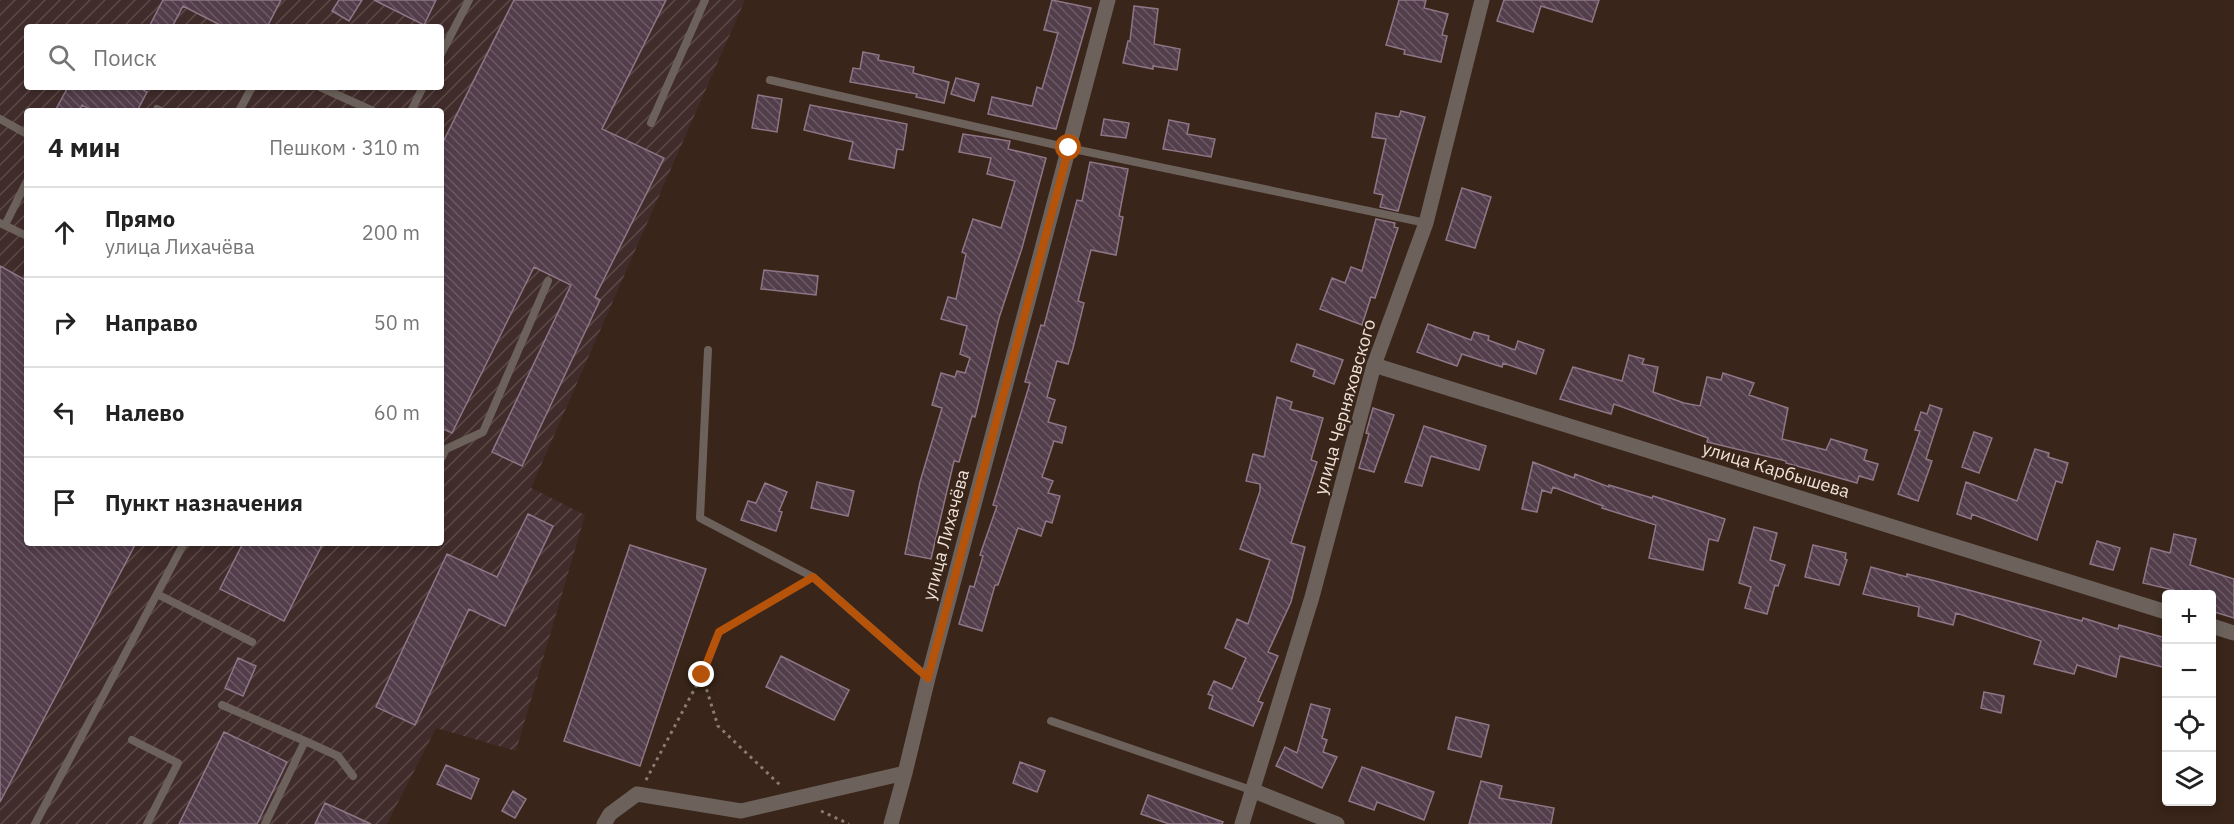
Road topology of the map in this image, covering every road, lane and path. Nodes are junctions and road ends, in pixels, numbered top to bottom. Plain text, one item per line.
1 (470, 0) edge
2 (705, 0) edge
3 (1108, 0) edge
4 (1482, 0) edge
5 (444, 46) edge
6 (770, 80) dead end
7 (250, 90) edge
8 (327, 90) edge
9 (422, 90) edge
10 (241, 108) edge
11 (366, 108) edge
12 (412, 108) edge
13 (0, 119) edge
14 (651, 123) dead end
15 (24, 132) edge
16 (1069, 148) junction
17 (24, 186) edge
18 (1426, 223) junction
19 (2, 224) edge
20 (24, 235) edge
21 (548, 281) dead end
22 (708, 350) dead end
23 (1374, 365) junction
24 (444, 448) edge
25 (182, 546) edge
26 (813, 577) junction
27 (157, 594) junction
28 (2162, 611) edge
29 (2216, 628) edge
30 (2234, 633) edge
31 (252, 642) dead end
32 (702, 675) junction
33 (928, 678) junction
34 (222, 705) dead end
35 (1051, 721) dead end
36 (132, 740) dead end
37 (305, 741) junction
38 (905, 773) junction
39 (353, 776) dead end
40 (1254, 791) junction
41 (637, 794) junction
42 (794, 798) junction
43 (35, 824) edge
44 (147, 824) edge
45 (265, 824) edge
46 (604, 824) edge
47 (849, 824) edge
48 (891, 824) edge
49 (1242, 824) edge
50 (1337, 824) edge

1 - 5 lane
2 - 14 lane
3 - 16 street, улица Лихачёва
4 - 18 street, улица Черняховского
6 - 16 lane
7 - 10 lane
8 - 11 lane
9 - 12 lane
13 - 15 lane
16 - 18 lane
16 - 33 street, улица Лихачёва
17 - 19 lane
18 - 23 street, улица Черняховского
19 - 20 lane
21 - 24 lane
22 - 26 lane
23 - 28 street, улица Карбышева
23 - 40 street, улица Черняховского
25 - 27 lane
26 - 32 path
26 - 33 lane
27 - 31 lane
27 - 43 lane
29 - 30 street
32 - 41 path
32 - 42 path
33 - 38 street, улица Лихачёва
34 - 37 lane
35 - 40 lane
36 - 44 lane
37 - 39 lane
37 - 45 lane
38 - 42 street
38 - 48 street, улица Лихачёва
40 - 49 street, улица Черняховского
40 - 50 street
41 - 42 street
41 - 46 street
42 - 47 path

